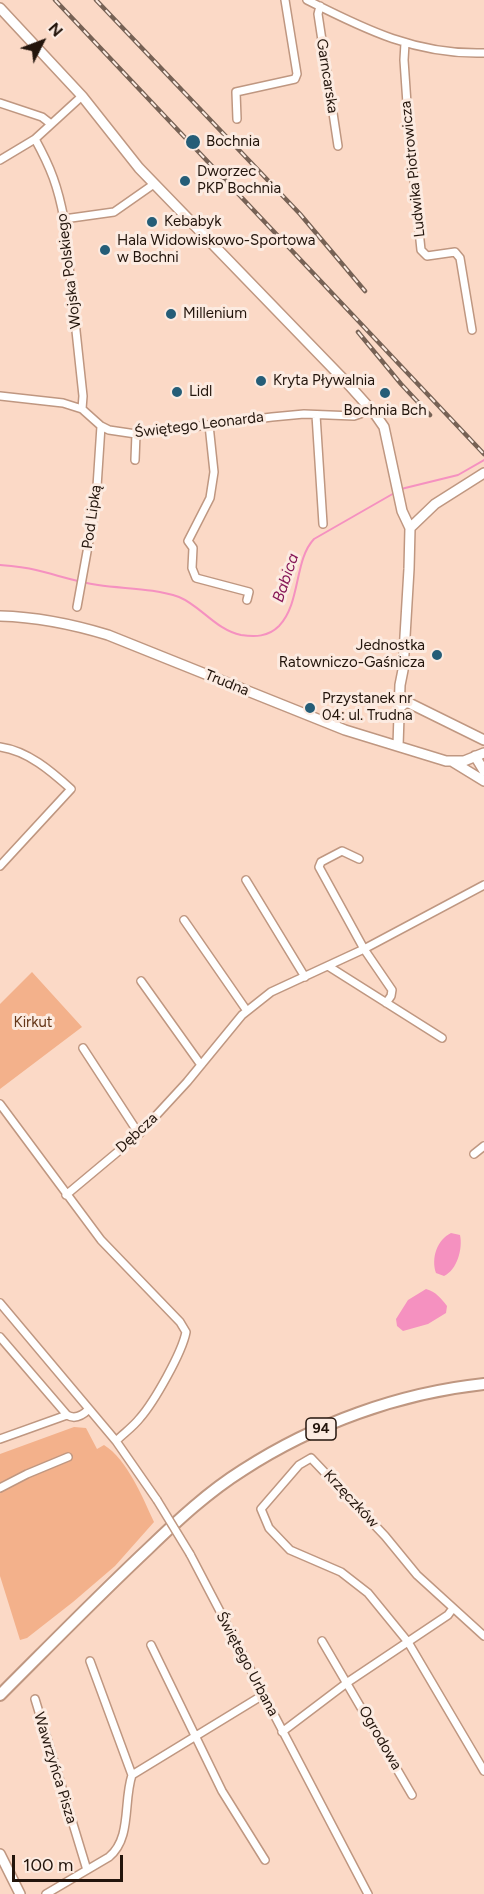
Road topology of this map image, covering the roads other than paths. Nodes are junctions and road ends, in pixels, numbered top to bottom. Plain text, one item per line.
1 (285, 0) edge
2 (307, 0) edge
3 (320, 6) junction
4 (0, 8) edge
5 (405, 43) junction
6 (484, 53) edge
7 (82, 96) junction
8 (0, 104) edge
9 (237, 119) dead end
10 (51, 124) junction
11 (35, 139) junction
12 (338, 146) dead end
13 (0, 160) edge
14 (154, 184) junction
15 (64, 219) junction
16 (472, 330) dead end
17 (0, 396) edge
18 (369, 406) junction
19 (82, 409) junction
20 (316, 415) junction
21 (209, 425) junction
22 (101, 426) junction
23 (136, 434) junction
24 (135, 460) dead end
25 (484, 473) edge
26 (323, 524) dead end
27 (410, 528) junction
28 (247, 600) dead end
29 (76, 607) dead end
30 (0, 616) edge
31 (403, 670) junction
32 (409, 703) junction
33 (399, 708) junction
34 (472, 734) junction
35 (484, 740) edge
36 (398, 746) junction
37 (0, 747) edge
38 (479, 754) edge
39 (453, 762) junction
40 (484, 771) edge
41 (484, 781) edge
42 (359, 859) dead end
43 (0, 866) edge
44 (246, 880) dead end
45 (484, 885) edge
46 (184, 920) dead end
47 (364, 949) junction
48 (328, 966) junction
49 (305, 977) junction
50 (141, 981) dead end
51 (386, 1003) junction
52 (247, 1011) junction
53 (442, 1038) dead end
54 (83, 1048) dead end
55 (201, 1065) junction
56 (0, 1104) edge
57 (138, 1134) junction
58 (484, 1146) edge
59 (474, 1154) dead end
60 (66, 1195) junction
61 (0, 1303) edge
62 (0, 1337) edge
63 (484, 1384) edge
64 (89, 1409) junction
65 (67, 1415) junction
66 (0, 1439) edge
67 (116, 1441) junction
68 (68, 1457) dead end
69 (0, 1488) edge
70 (453, 1608) junction
71 (484, 1636) edge
72 (322, 1641) dead end
73 (408, 1642) junction
74 (151, 1645) dead end
75 (90, 1661) dead end
76 (348, 1682) junction
77 (0, 1695) edge
78 (263, 1695) junction
79 (35, 1699) dead end
80 (282, 1732) junction
81 (196, 1737) junction
82 (484, 1771) edge
83 (132, 1775) junction
84 (412, 1795) dead end
85 (0, 1854) edge
86 (265, 1860) dead end
87 (87, 1870) junction
88 (20, 1894) edge
89 (46, 1894) edge
90 (368, 1894) edge

1 - 9 street
2 - 3 street
3 - 5 street
3 - 12 street, Garncarska
4 - 7 main road
5 - 6 street
5 - 16 street, Ludwika Piotrowicza
7 - 10 street
7 - 14 main road
8 - 10 street
10 - 11 street
11 - 13 street
11 - 15 street, Wojska Polskiego
14 - 15 street
14 - 18 main road
15 - 19 street, Wojska Polskiego
17 - 19 street, Świętego Leonarda
18 - 20 street, Świętego Leonarda
18 - 27 main road
19 - 22 street, Świętego Leonarda
20 - 21 street, Świętego Leonarda
20 - 26 street
21 - 23 street, Świętego Leonarda
21 - 28 street
22 - 23 street, Świętego Leonarda
22 - 29 street, Pod Lipką
23 - 24 street
25 - 27 main road
27 - 31 main road
30 - 36 main road, Trudna
31 - 32 main road
31 - 33 main road
32 - 33 main road
32 - 34 main road
33 - 36 main road
34 - 35 main road
34 - 38 main road
36 - 39 main road, Trudna
37 - 43 street
38 - 39 main road
38 - 40 main road
39 - 41 main road, Trudna
42 - 47 street
44 - 49 street
45 - 47 street, Dębcza
46 - 52 street
47 - 48 street, Dębcza
47 - 51 street
48 - 49 street, Dębcza
48 - 51 street
49 - 52 street, Dębcza
50 - 55 street
51 - 53 street
52 - 55 street, Dębcza
54 - 57 street
55 - 57 street, Dębcza
56 - 60 street
57 - 60 street, Dębcza
58 - 59 street
60 - 67 street
61 - 64 street, Świętego Urbana
62 - 65 street
63 - 77 main road, 94
64 - 65 street
64 - 67 street, Świętego Urbana
65 - 66 street
67 - 78 street, Świętego Urbana, bridge
68 - 69 street
70 - 71 street, Krzęczków
70 - 73 street
70 - 73 street, Krzęczków
72 - 76 street, Ogrodowa
73 - 76 street
73 - 82 street
74 - 81 street
75 - 83 street
76 - 80 street
76 - 84 street, Ogrodowa
78 - 80 street, Świętego Urbana
78 - 81 street
79 - 87 street, Wawrzyńca Pisza
80 - 90 street, Świętego Urbana
81 - 83 street
81 - 86 street
83 - 87 street
85 - 88 main road
87 - 89 street

